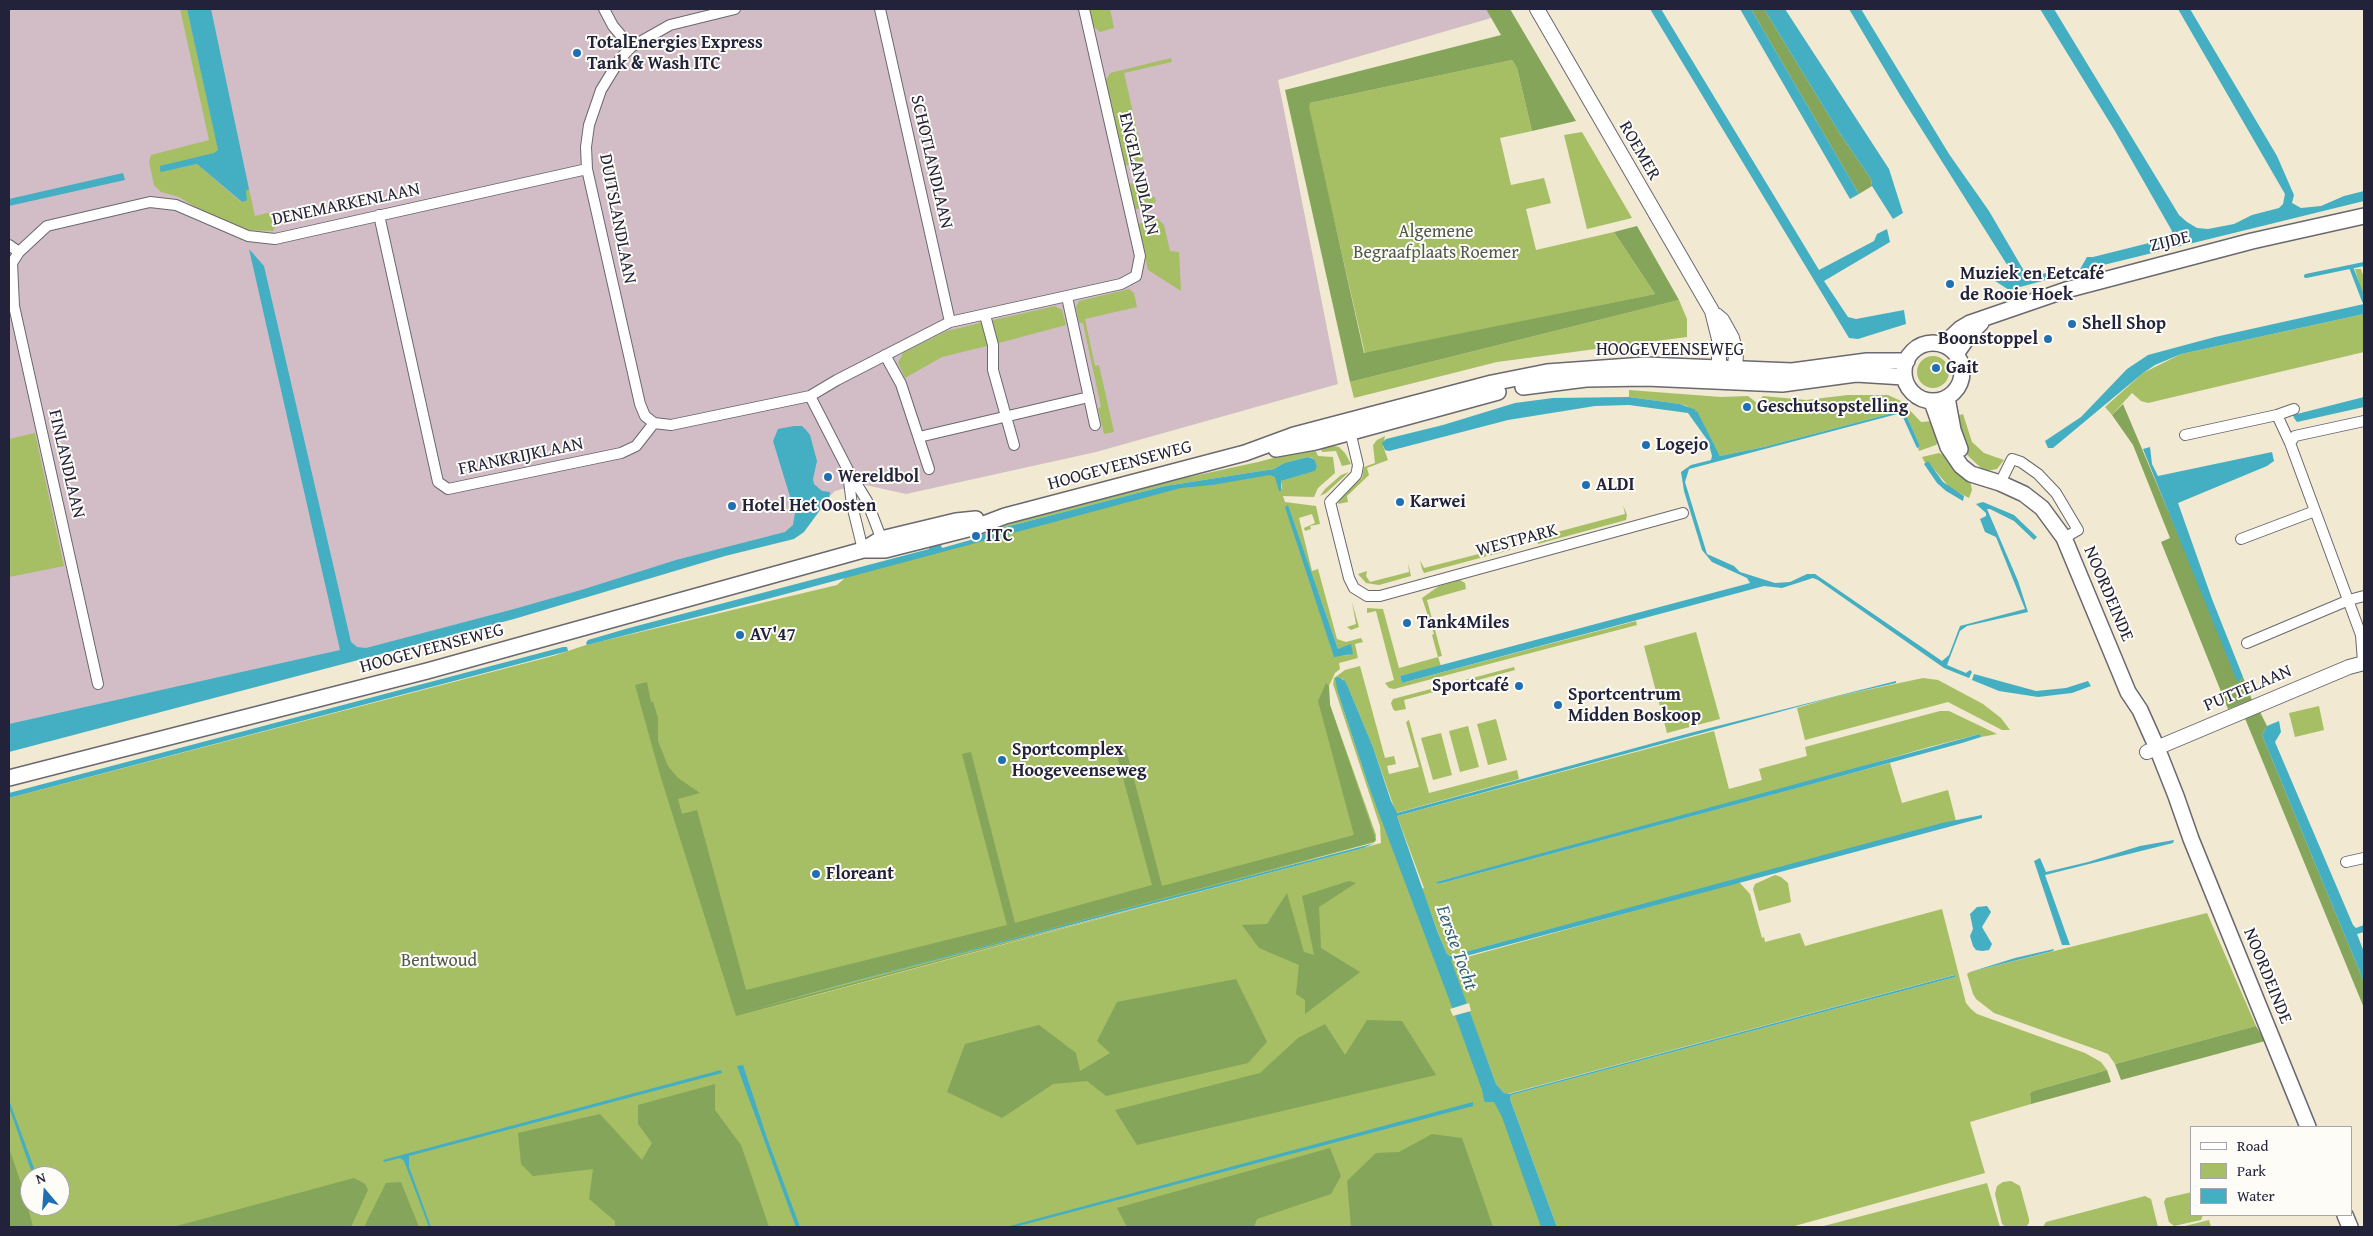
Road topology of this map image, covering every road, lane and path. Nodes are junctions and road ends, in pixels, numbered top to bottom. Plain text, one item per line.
1 (604, 9) edge
2 (735, 9) edge
3 (880, 9) edge
4 (1084, 9) edge
5 (1536, 9) edge
6 (631, 47) junction
7 (588, 169) junction
8 (379, 215) junction
9 (2364, 216) edge
10 (9, 245) edge
11 (19, 252) junction
12 (1067, 297) junction
13 (1712, 311) junction
14 (985, 315) junction
15 (1988, 317) junction
16 (950, 322) junction
17 (1943, 345) junction
18 (1956, 354) junction
19 (885, 355) junction
20 (1906, 361) junction
21 (1719, 368) junction
22 (1735, 369) junction
23 (1904, 377) junction
24 (1727, 382) junction
25 (810, 396) junction
26 (1089, 397) junction
27 (1947, 398) junction
28 (1932, 402) junction
29 (2294, 409) dead end
30 (2277, 415) junction
31 (1006, 417) junction
32 (2364, 421) edge
33 (654, 423) junction
34 (1095, 425) dead end
35 (1349, 427) junction
36 (2185, 435) dead end
37 (919, 437) junction
38 (2290, 443) junction
39 (1014, 445) dead end
40 (929, 469) dead end
41 (848, 470) junction
42 (1985, 478) junction
43 (2000, 483) junction
44 (2315, 511) junction
45 (1683, 513) dead end
46 (2064, 538) junction
47 (2241, 539) dead end
48 (883, 545) junction
49 (863, 550) junction
50 (2364, 596) edge
51 (2349, 600) junction
52 (2247, 643) dead end
53 (2364, 662) edge
54 (98, 684) dead end
55 (2152, 750) junction
56 (9, 778) edge
57 (2364, 858) edge
58 (2346, 862) dead end
59 (2308, 1126) edge

1 - 6 street
2 - 6 street, DUITSLANDLAAN
3 - 16 street, SCHOTLANDLAAN
4 - 12 street, ENGELANDLAAN
5 - 13 street, ROEMER
6 - 7 street, DUITSLANDLAAN
7 - 8 street, DENEMARKENLAAN
7 - 33 street, DUITSLANDLAAN
8 - 11 street, DENEMARKENLAAN
8 - 33 street, FRANKRIJKLAAN
9 - 15 main road, ZIJDE
10 - 11 street
11 - 54 street, FINLANDLAAN
12 - 14 street, ENGELANDLAAN
12 - 26 street
13 - 21 street, ROEMER
13 - 22 street, ROEMER
14 - 16 street, ENGELANDLAAN
14 - 31 street
15 - 17 main road, ZIJDE
15 - 18 main road, ZIJDE
16 - 19 street, ENGELANDLAAN
17 - 18 main road
17 - 20 main road
18 - 27 main road
19 - 25 street, ENGELANDLAAN
19 - 37 street
20 - 22 main road, HOOGEVEENSEWEG
20 - 23 main road
21 - 22 main road, HOOGEVEENSEWEG
21 - 24 street, ROEMER
21 - 35 main road, HOOGEVEENSEWEG
22 - 24 street
23 - 24 main road, HOOGEVEENSEWEG
23 - 28 main road
24 - 35 main road, HOOGEVEENSEWEG
25 - 33 street
25 - 41 street
26 - 31 street
26 - 34 street
27 - 28 main road
27 - 42 main road, NOORDEINDE
28 - 42 main road, NOORDEINDE
29 - 30 street
30 - 36 street
30 - 38 street
31 - 37 street
31 - 39 street
32 - 38 street
35 - 45 street, WESTPARK
35 - 48 main road, HOOGEVEENSEWEG
37 - 40 street
38 - 44 street
41 - 48 street
41 - 49 street
42 - 43 main road, NOORDEINDE
43 - 46 main road, NOORDEINDE
43 - 46 street, NOORDEINDE
44 - 47 street
44 - 51 street
46 - 55 main road, NOORDEINDE
48 - 49 main road, HOOGEVEENSEWEG
49 - 56 main road, HOOGEVEENSEWEG
50 - 51 street
51 - 52 street
51 - 53 street
53 - 55 street, PUTTELAAN
55 - 59 main road, NOORDEINDE
57 - 58 street

